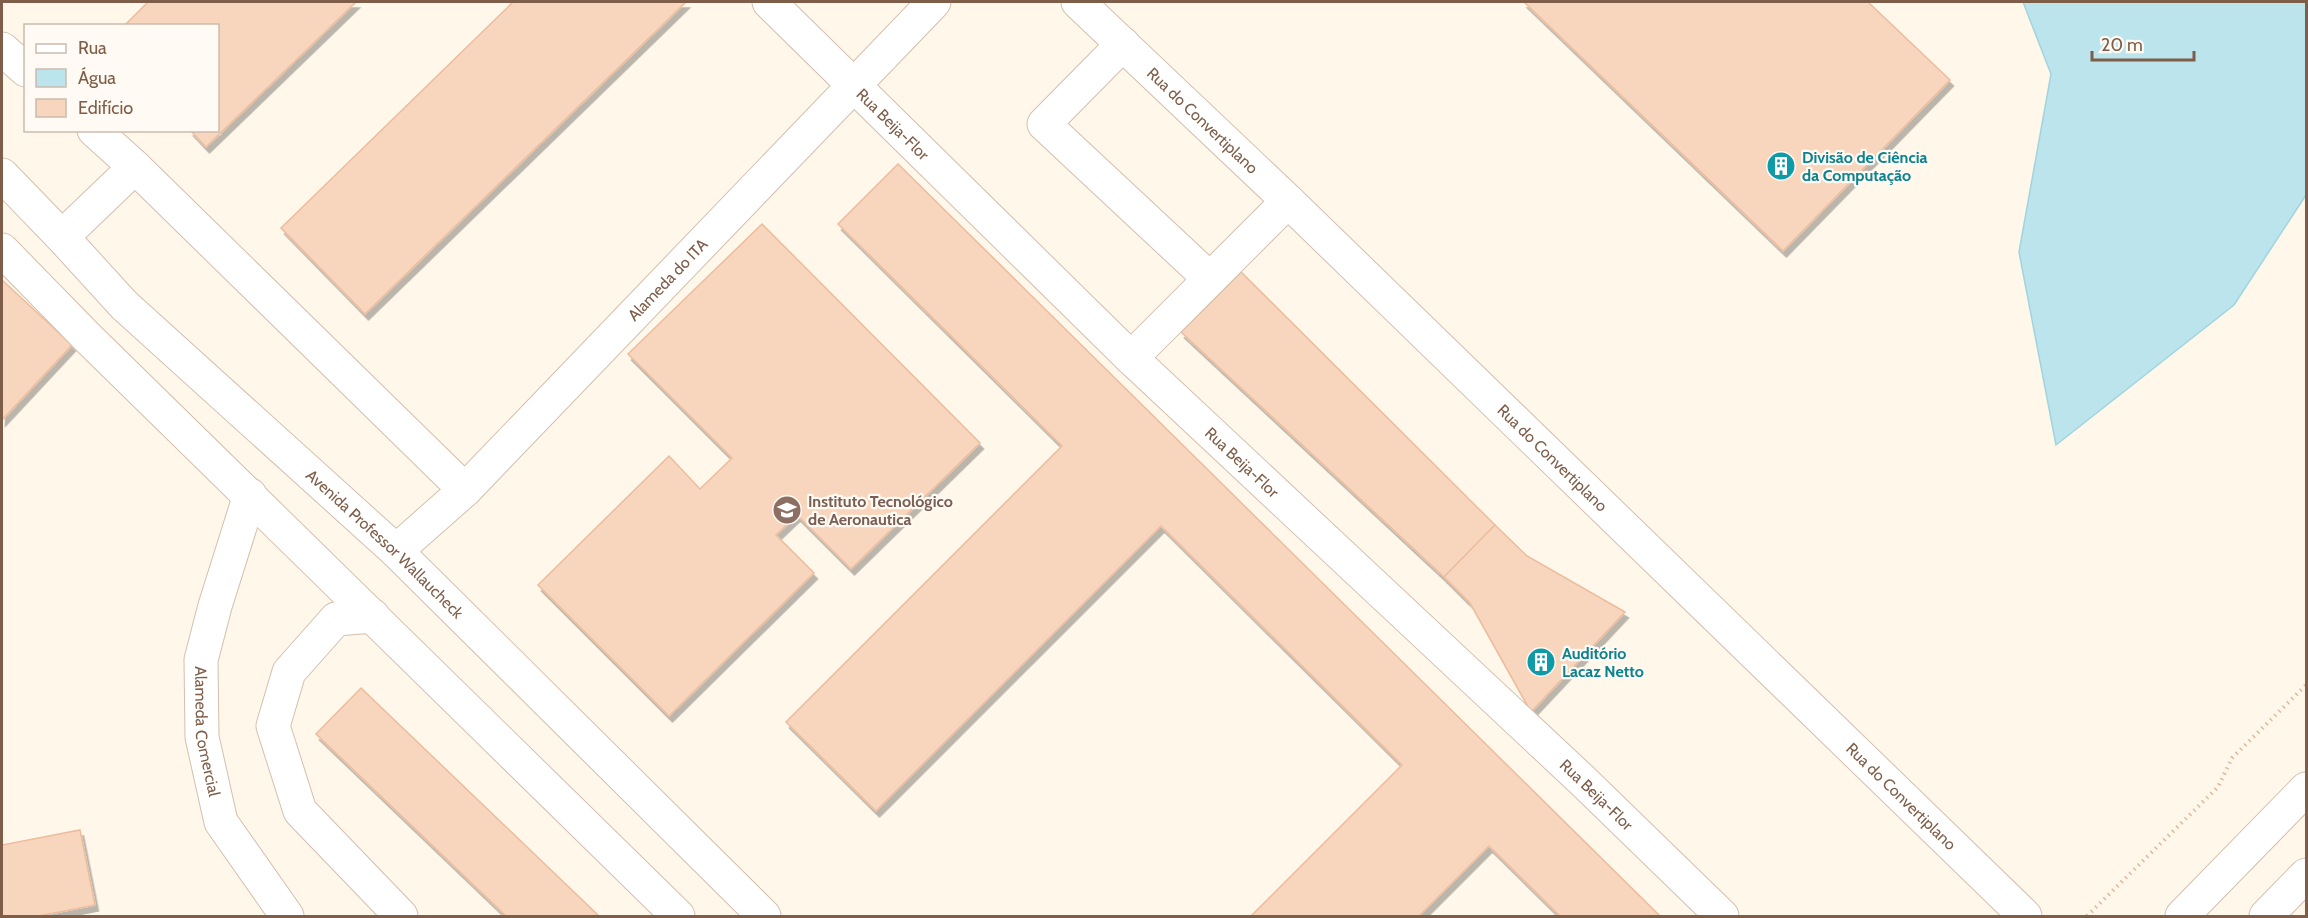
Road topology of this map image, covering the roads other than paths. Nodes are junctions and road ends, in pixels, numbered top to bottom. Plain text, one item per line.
1 (769, 2) edge
2 (934, 2) edge
3 (1078, 2) edge
4 (1123, 44) junction
5 (2, 49) edge
6 (24, 68) edge
7 (853, 86) junction
8 (96, 132) edge
9 (135, 167) junction
10 (2, 175) edge
11 (1288, 201) junction
12 (62, 237) junction
13 (2, 250) edge
14 (1210, 279) junction
15 (1131, 358) junction
16 (465, 490) junction
17 (250, 495) junction
18 (396, 551) junction
19 (373, 616) junction
20 (2307, 789) edge
21 (2307, 875) edge
22 (287, 916) edge
23 (400, 916) edge
24 (678, 916) edge
25 (764, 916) edge
26 (1722, 916) edge
27 (2025, 916) edge
28 (2182, 916) edge
29 (2266, 916) edge

1 - 7 lane, Rua Beija-Flor
2 - 7 lane, Alameda do ITA
3 - 4 lane, Rua do Convertiplano
4 - 11 lane, Rua do Convertiplano
4 - 14 lane
5 - 6 lane
7 - 15 lane, Rua Beija-Flor
7 - 16 lane, Alameda do ITA
8 - 9 lane
9 - 12 lane
9 - 16 lane
10 - 12 lane, Avenida Professor Wallaucheck
11 - 14 lane
11 - 27 lane, Rua do Convertiplano
12 - 18 lane, Avenida Professor Wallaucheck
13 - 17 lane
14 - 15 lane
15 - 26 lane, Rua Beija-Flor
16 - 18 lane, Alameda do ITA
17 - 19 lane
17 - 22 lane, Alameda Comercial
18 - 25 lane, Avenida Professor Wallaucheck
19 - 23 lane
19 - 24 lane
20 - 28 lane
21 - 29 lane

